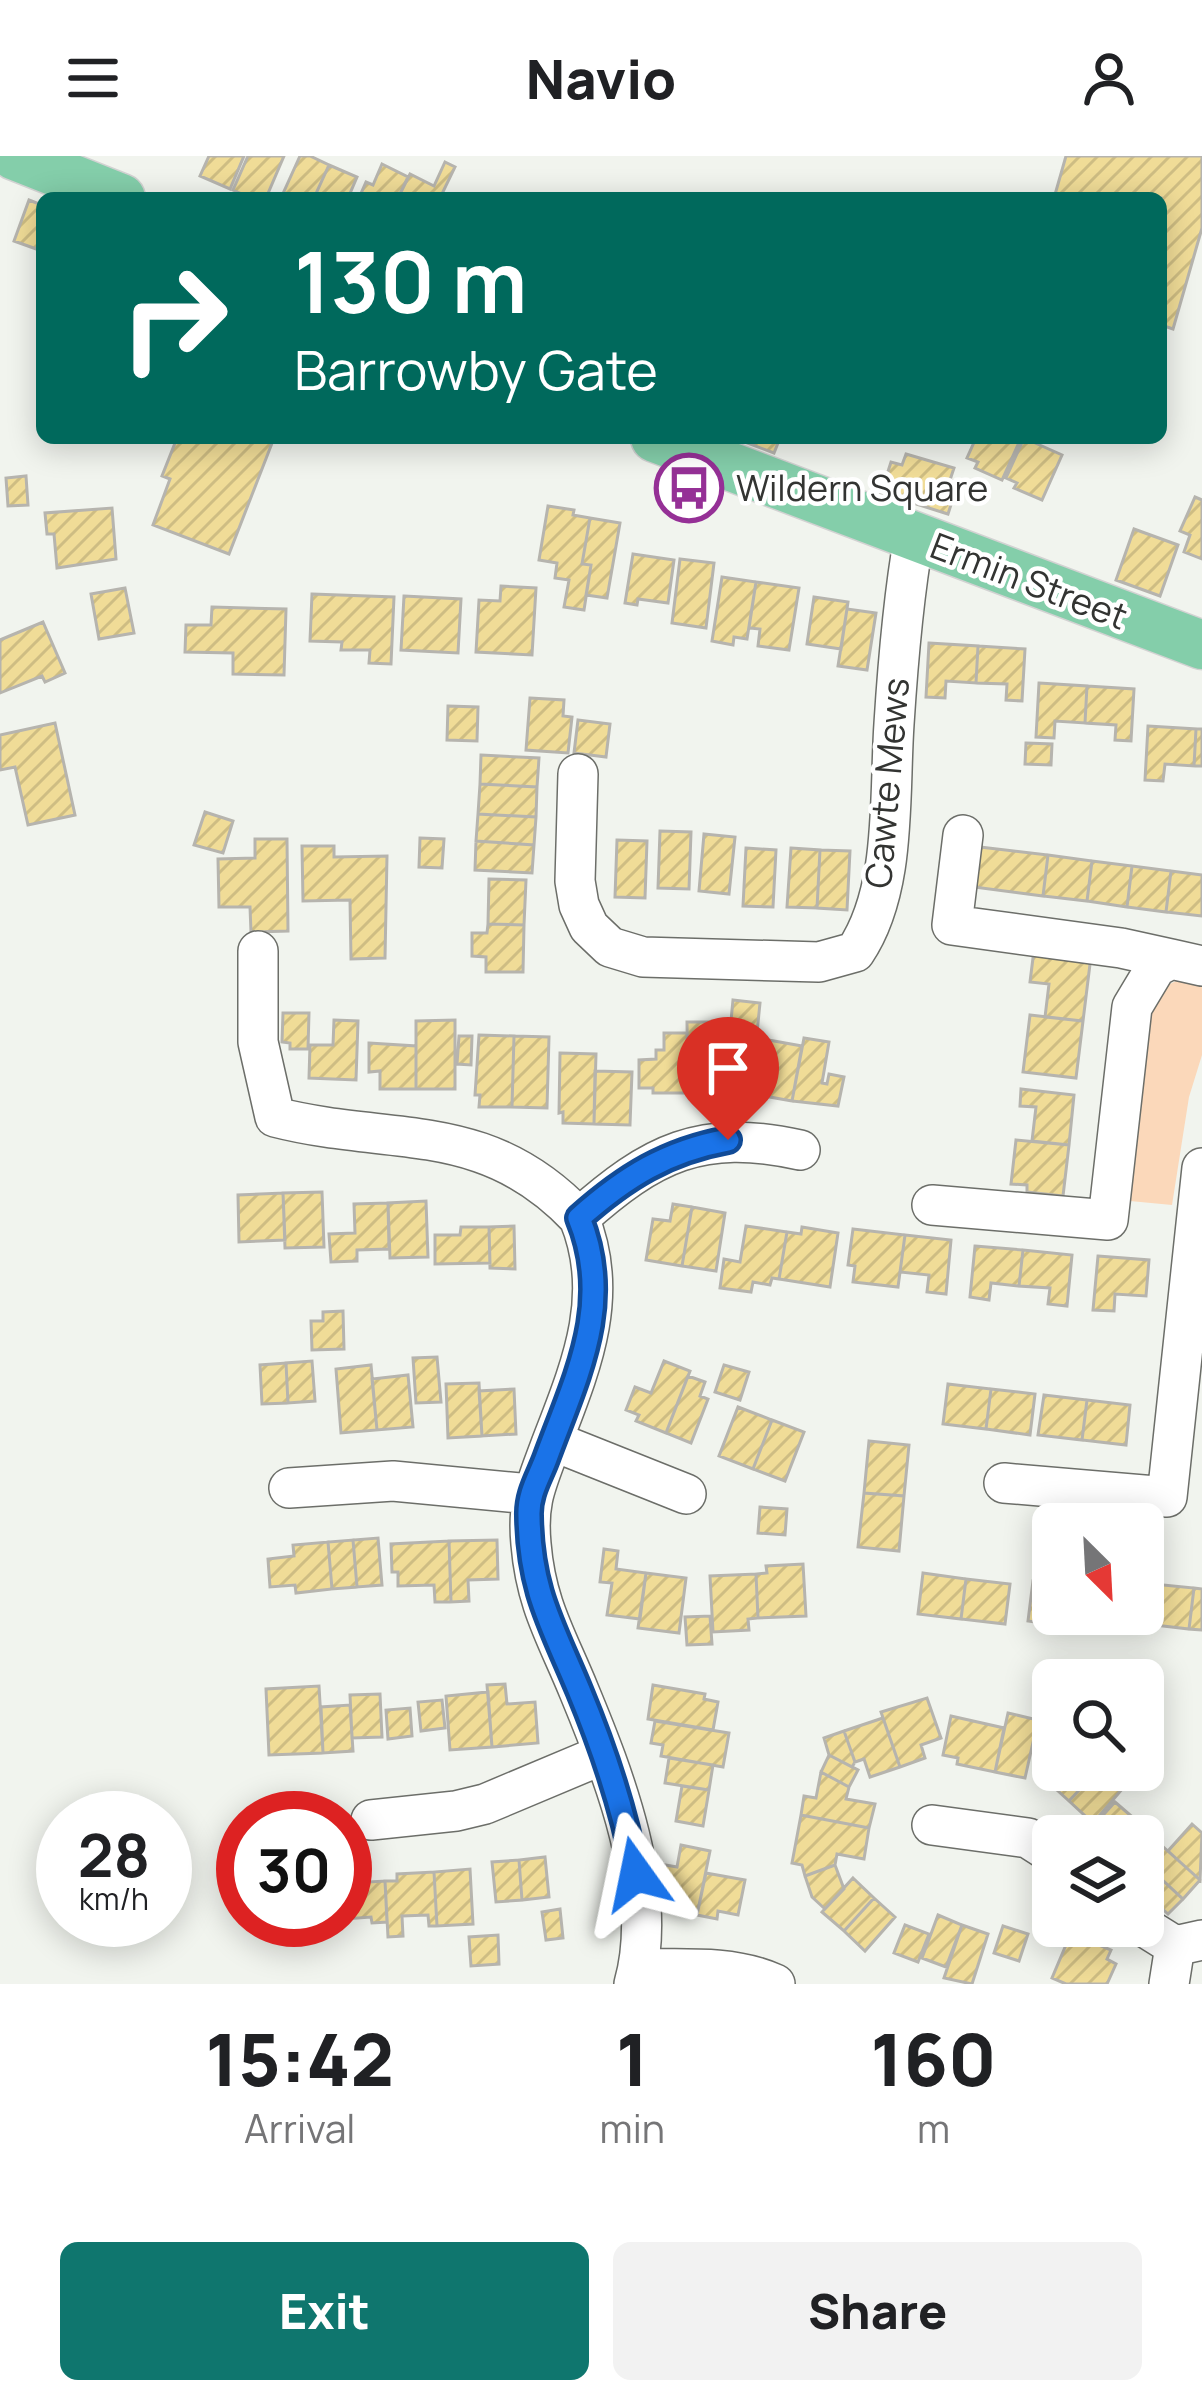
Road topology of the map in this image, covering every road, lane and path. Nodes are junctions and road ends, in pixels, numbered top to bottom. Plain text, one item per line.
1 (39, 160) edge
2 (108, 192) edge
3 (672, 444) edge
4 (914, 537) junction
5 (1202, 645) edge
6 (578, 774) dead end
7 (963, 835) dead end
8 (258, 951) dead end
9 (1187, 963) edge
10 (800, 1150) dead end
11 (1202, 1168) edge
12 (932, 1205) dead end
13 (579, 1218) junction
14 (553, 1441) junction
15 (1004, 1483) dead end
16 (289, 1488) dead end
17 (530, 1494) junction
18 (686, 1494) dead end
19 (1184, 1499) edge
20 (604, 1754) junction
21 (372, 1820) edge
22 (932, 1825) dead end
23 (1032, 1841) edge
24 (636, 1976) edge
25 (775, 1984) edge

1 - 2 main road
3 - 4 main road, Ermin Street
4 - 5 main road, Ermin Street
4 - 6 street, Cawte Mews
7 - 9 street
8 - 13 street
9 - 12 street
10 - 13 street
11 - 19 street
13 - 14 street
14 - 17 street
14 - 18 street
15 - 19 street
16 - 17 street
17 - 20 street
20 - 21 street
20 - 24 street
22 - 23 street
24 - 25 street

